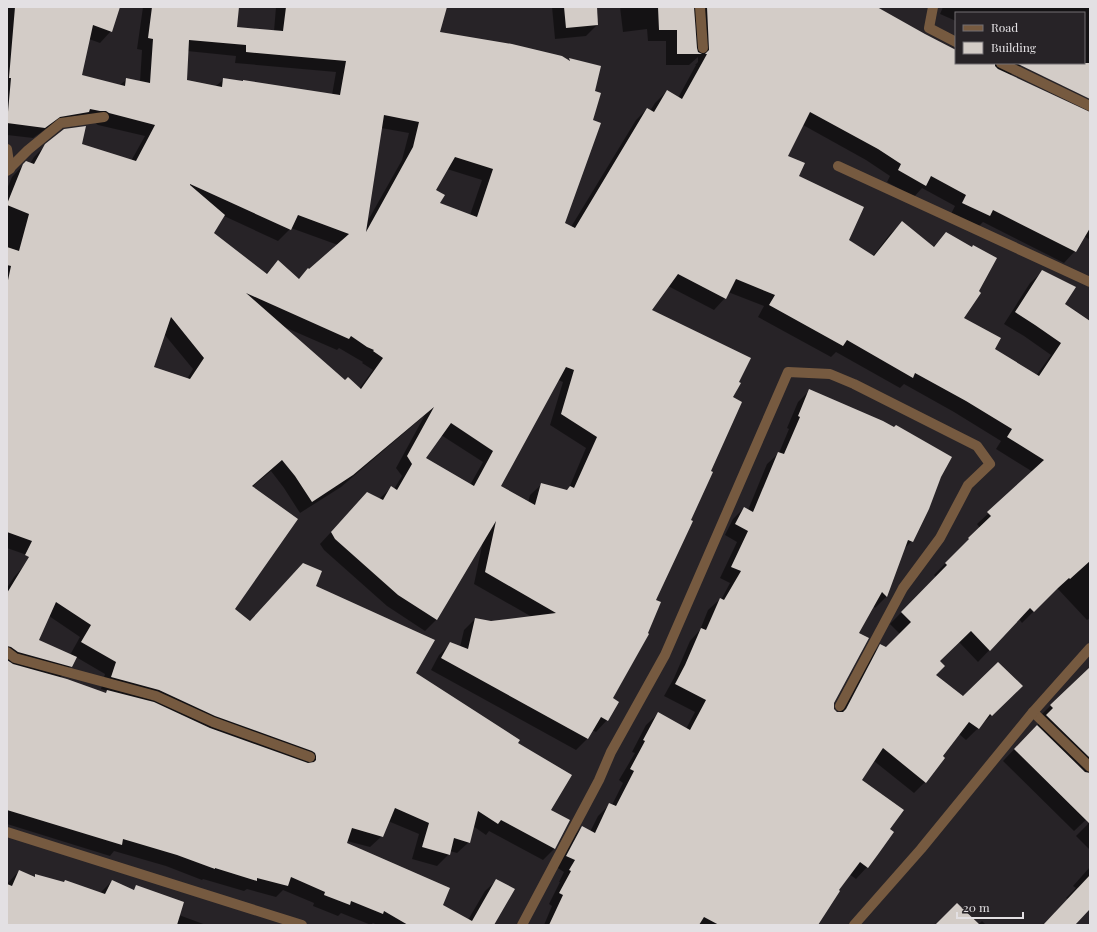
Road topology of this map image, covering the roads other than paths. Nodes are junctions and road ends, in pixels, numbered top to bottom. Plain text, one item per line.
1 (700, 7) edge
2 (933, 7) edge
3 (955, 41) edge
4 (703, 48) dead end
5 (1003, 64) edge
6 (1090, 106) edge
7 (104, 117) dead end
8 (7, 149) edge
9 (838, 166) dead end
10 (8, 170) edge
11 (1090, 282) edge
12 (1090, 648) edge
13 (7, 652) edge
14 (840, 706) dead end
15 (1033, 712) junction
16 (310, 757) dead end
17 (1090, 767) edge
18 (7, 832) edge
19 (302, 925) edge
20 (522, 925) edge
21 (854, 925) edge

1 - 4 street
2 - 3 street
5 - 6 street
7 - 10 street
8 - 10 street
9 - 11 street
12 - 15 street
13 - 16 street
14 - 20 street
15 - 17 street
15 - 21 street
18 - 19 street

